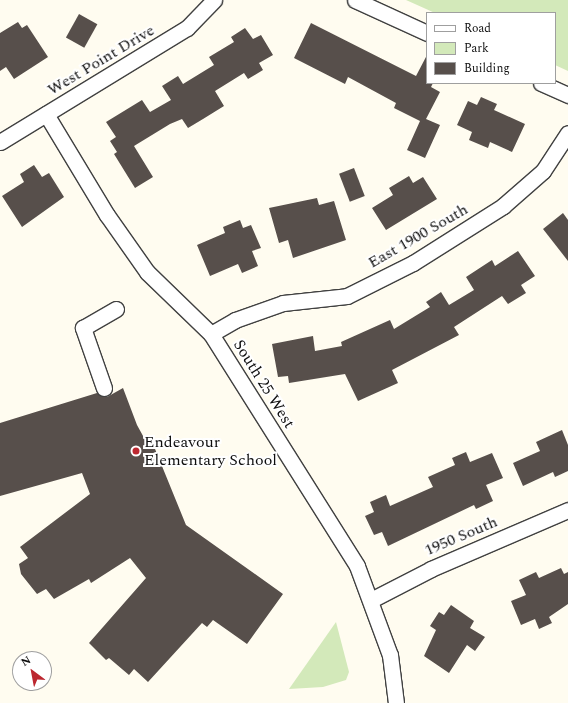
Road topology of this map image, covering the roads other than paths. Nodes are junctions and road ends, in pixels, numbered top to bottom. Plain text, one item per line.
1 (214, 0) edge
2 (355, 0) edge
3 (426, 33) edge
4 (543, 84) edge
5 (568, 95) edge
6 (46, 114) junction
7 (568, 133) edge
8 (0, 142) edge
9 (116, 309) dead end
10 (211, 334) junction
11 (104, 388) dead end
12 (568, 510) edge
13 (371, 600) junction
14 (396, 703) edge

1 - 6 street, West Point Drive
2 - 3 street
4 - 5 street
6 - 8 street, West Point Drive
6 - 10 street, South 25 West
7 - 10 street, East 1900 South
9 - 11 street
10 - 13 street, South 25 West
12 - 13 street, 1950 South
13 - 14 street, South 25 West

